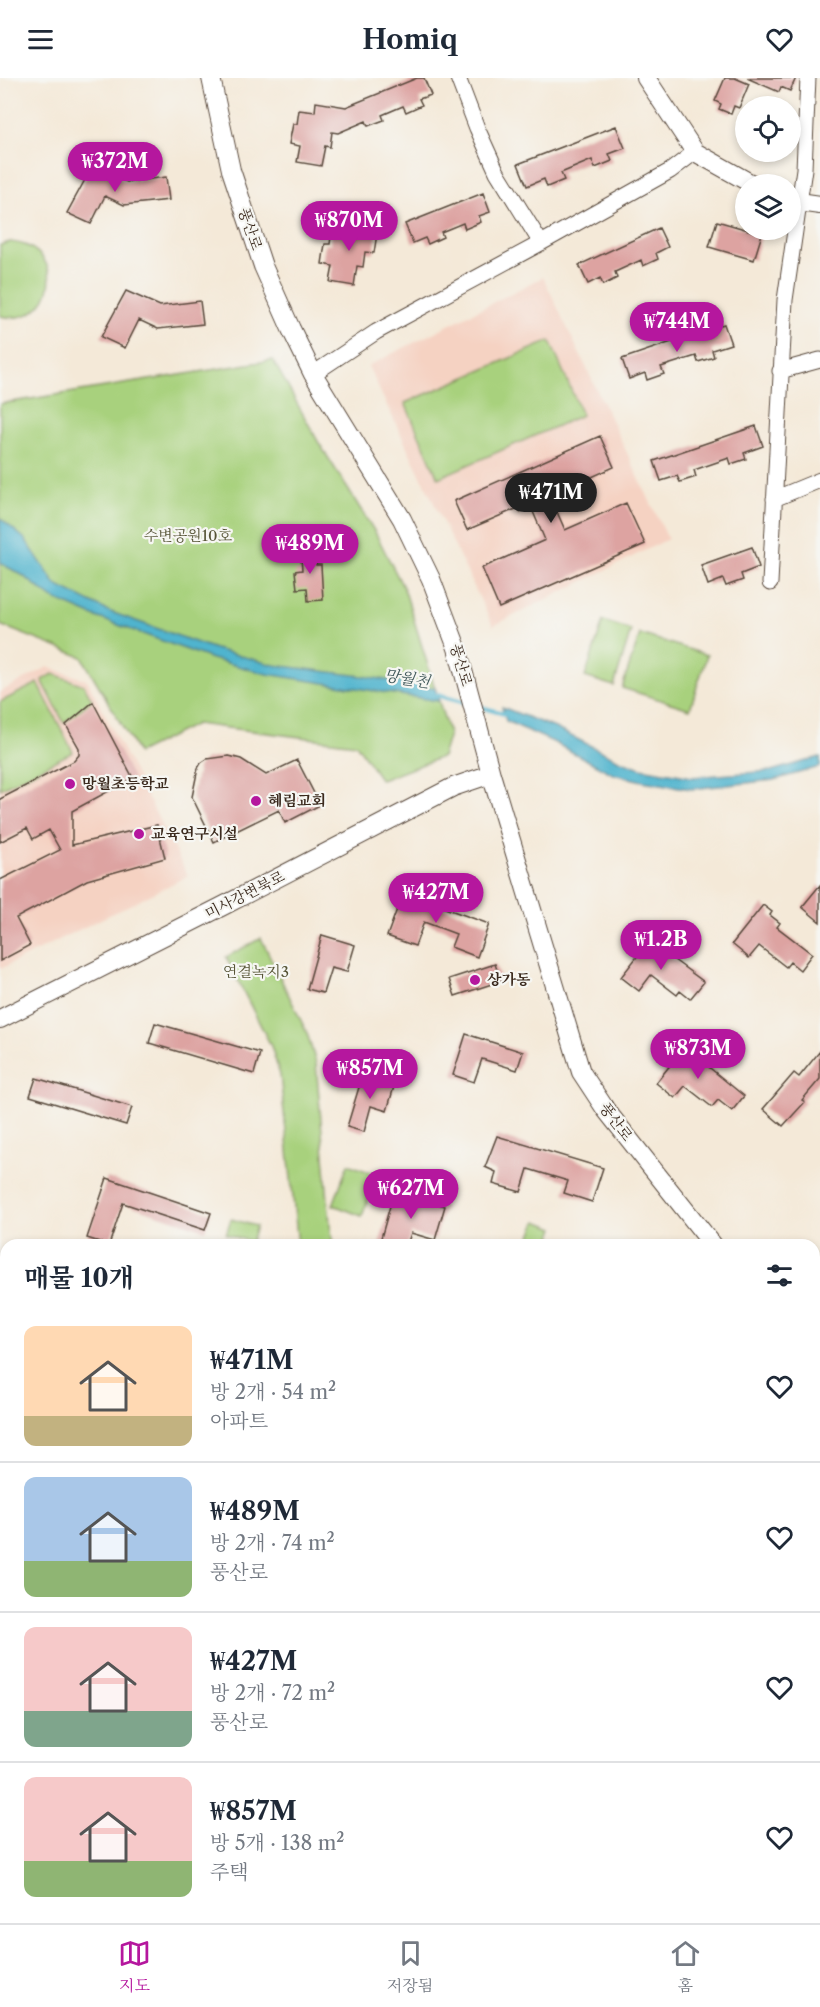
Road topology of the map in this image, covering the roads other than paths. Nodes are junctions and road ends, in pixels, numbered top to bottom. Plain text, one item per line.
1 (211, 78) edge
2 (458, 78) edge
3 (646, 78) edge
4 (808, 78) edge
5 (695, 152) junction
6 (735, 174) edge
7 (801, 180) edge
8 (801, 202) edge
9 (820, 205) edge
10 (791, 240) edge
11 (542, 243) junction
12 (820, 360) edge
13 (780, 371) junction
14 (314, 374) junction
15 (820, 480) edge
16 (774, 499) junction
17 (770, 583) dead end
18 (491, 774) junction
19 (0, 1019) edge
20 (708, 1239) edge

1 - 14 street, 풍산로
2 - 11 street
3 - 5 street
4 - 7 street
5 - 6 street
5 - 11 street
8 - 9 street
10 - 13 street
11 - 14 street
12 - 13 street
13 - 16 street
14 - 18 street, 풍산로
15 - 16 street
16 - 17 street
18 - 19 street, 미사강변북로
18 - 20 street, 풍산로

